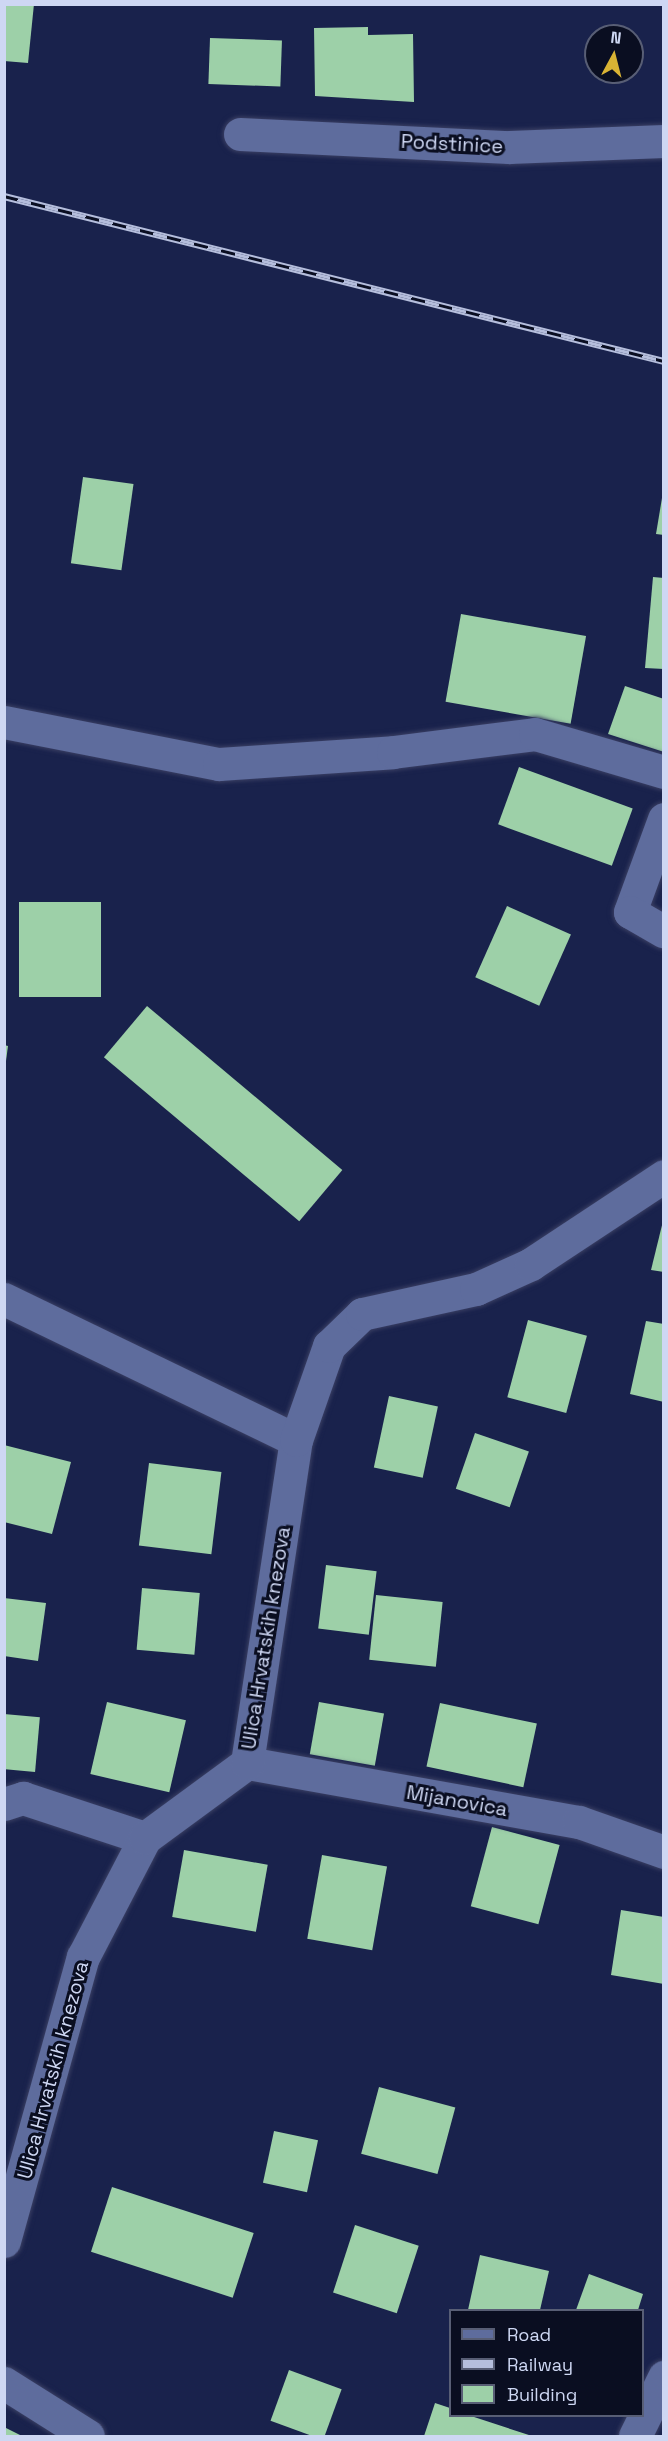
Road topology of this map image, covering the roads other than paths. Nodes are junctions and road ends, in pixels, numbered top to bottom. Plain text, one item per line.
1 (240, 134) dead end
2 (663, 141) edge
3 (4, 722) edge
4 (663, 772) edge
5 (663, 819) edge
6 (663, 932) edge
7 (663, 1176) edge
8 (4, 1299) edge
9 (296, 1440) junction
10 (248, 1763) junction
11 (4, 1804) edge
12 (145, 1838) junction
13 (663, 1852) edge
14 (4, 2241) edge
15 (663, 2377) edge
16 (4, 2384) edge
17 (644, 2416) edge
18 (643, 2417) edge
19 (88, 2436) edge
20 (634, 2436) edge

1 - 2 street, Podstinice
3 - 4 street
5 - 6 street
7 - 9 street, Ulica Hrvatskih knezova
8 - 9 street
9 - 10 street, Ulica Hrvatskih knezova
10 - 12 street, Ulica Hrvatskih knezova
10 - 13 street, Mijanovica
11 - 12 street
12 - 14 street, Ulica Hrvatskih knezova
15 - 17 street
16 - 19 street
18 - 20 street

